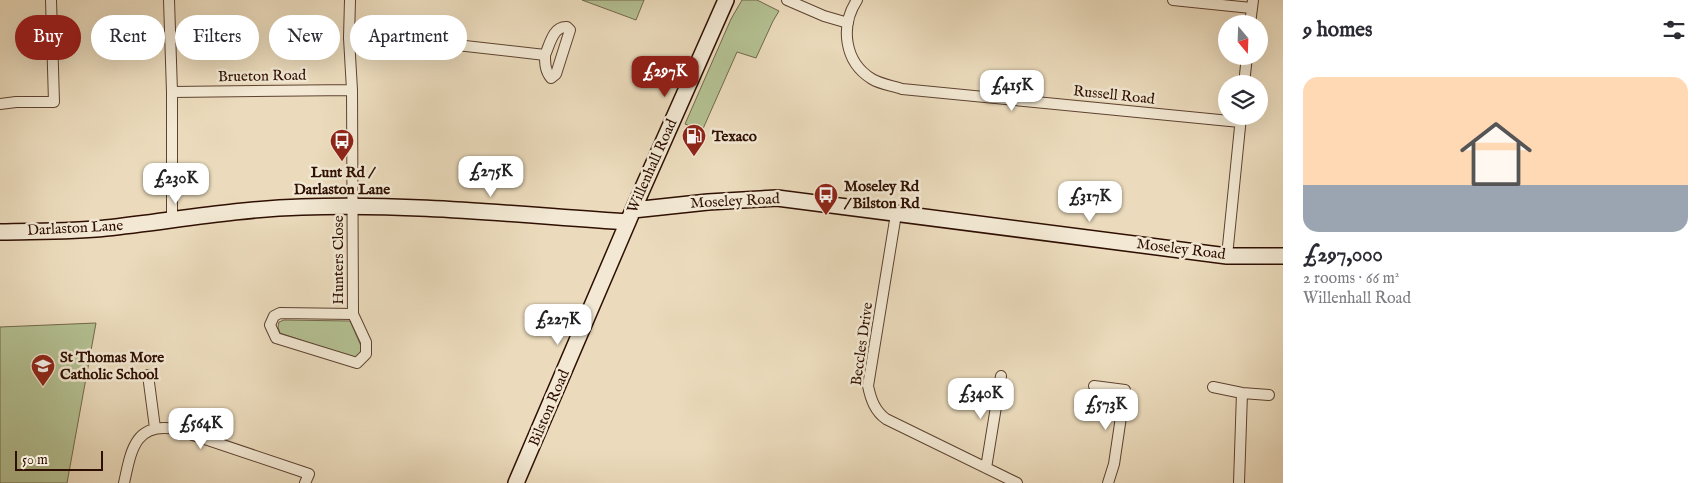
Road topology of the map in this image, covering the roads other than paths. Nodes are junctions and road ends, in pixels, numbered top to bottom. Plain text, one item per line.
1 (51, 0) edge
2 (168, 0) edge
3 (350, 0) edge
4 (726, 0) edge
5 (787, 0) edge
6 (857, 0) edge
7 (1173, 0) edge
8 (1252, 4) edge
9 (350, 15) edge
10 (848, 23) junction
11 (467, 46) edge
12 (545, 55) dead end
13 (351, 60) edge
14 (352, 90) junction
15 (172, 92) junction
16 (0, 104) edge
17 (1218, 117) edge
18 (1240, 125) edge
19 (353, 206) junction
20 (896, 214) junction
21 (630, 216) junction
22 (172, 220) junction
23 (0, 232) edge
24 (1227, 256) junction
25 (1283, 256) edge
26 (354, 314) junction
27 (148, 375) dead end
28 (1001, 376) dead end
29 (1094, 386) dead end
30 (1213, 387) dead end
31 (1242, 393) junction
32 (1268, 395) dead end
33 (155, 428) junction
34 (986, 468) junction
35 (124, 483) edge
36 (305, 483) edge
37 (516, 483) edge
38 (1017, 483) edge
39 (1108, 483) edge
40 (1239, 483) edge

1 - 16 street
2 - 15 street
3 - 9 street, Hunters Close
4 - 21 street, Willenhall Road
5 - 10 street
6 - 10 street
7 - 8 street
10 - 17 street, Russell Road
11 - 12 street
13 - 14 street, Hunters Close
14 - 15 street, Brueton Road
14 - 19 street, Hunters Close
15 - 22 street
18 - 24 street
19 - 21 street, Darlaston Lane
19 - 22 street, Darlaston Lane
19 - 26 street, Hunters Close
20 - 21 street, Moseley Road
20 - 24 street, Moseley Road
20 - 34 street, Beccles Drive
21 - 37 street, Bilston Road
22 - 23 street, Darlaston Lane
24 - 25 street, Moseley Road
26 - 26 street, Hunters Close
27 - 33 street
28 - 34 street
29 - 39 street
30 - 31 street
31 - 32 street
31 - 40 street
33 - 35 street
33 - 36 street
34 - 38 street, Beccles Drive

